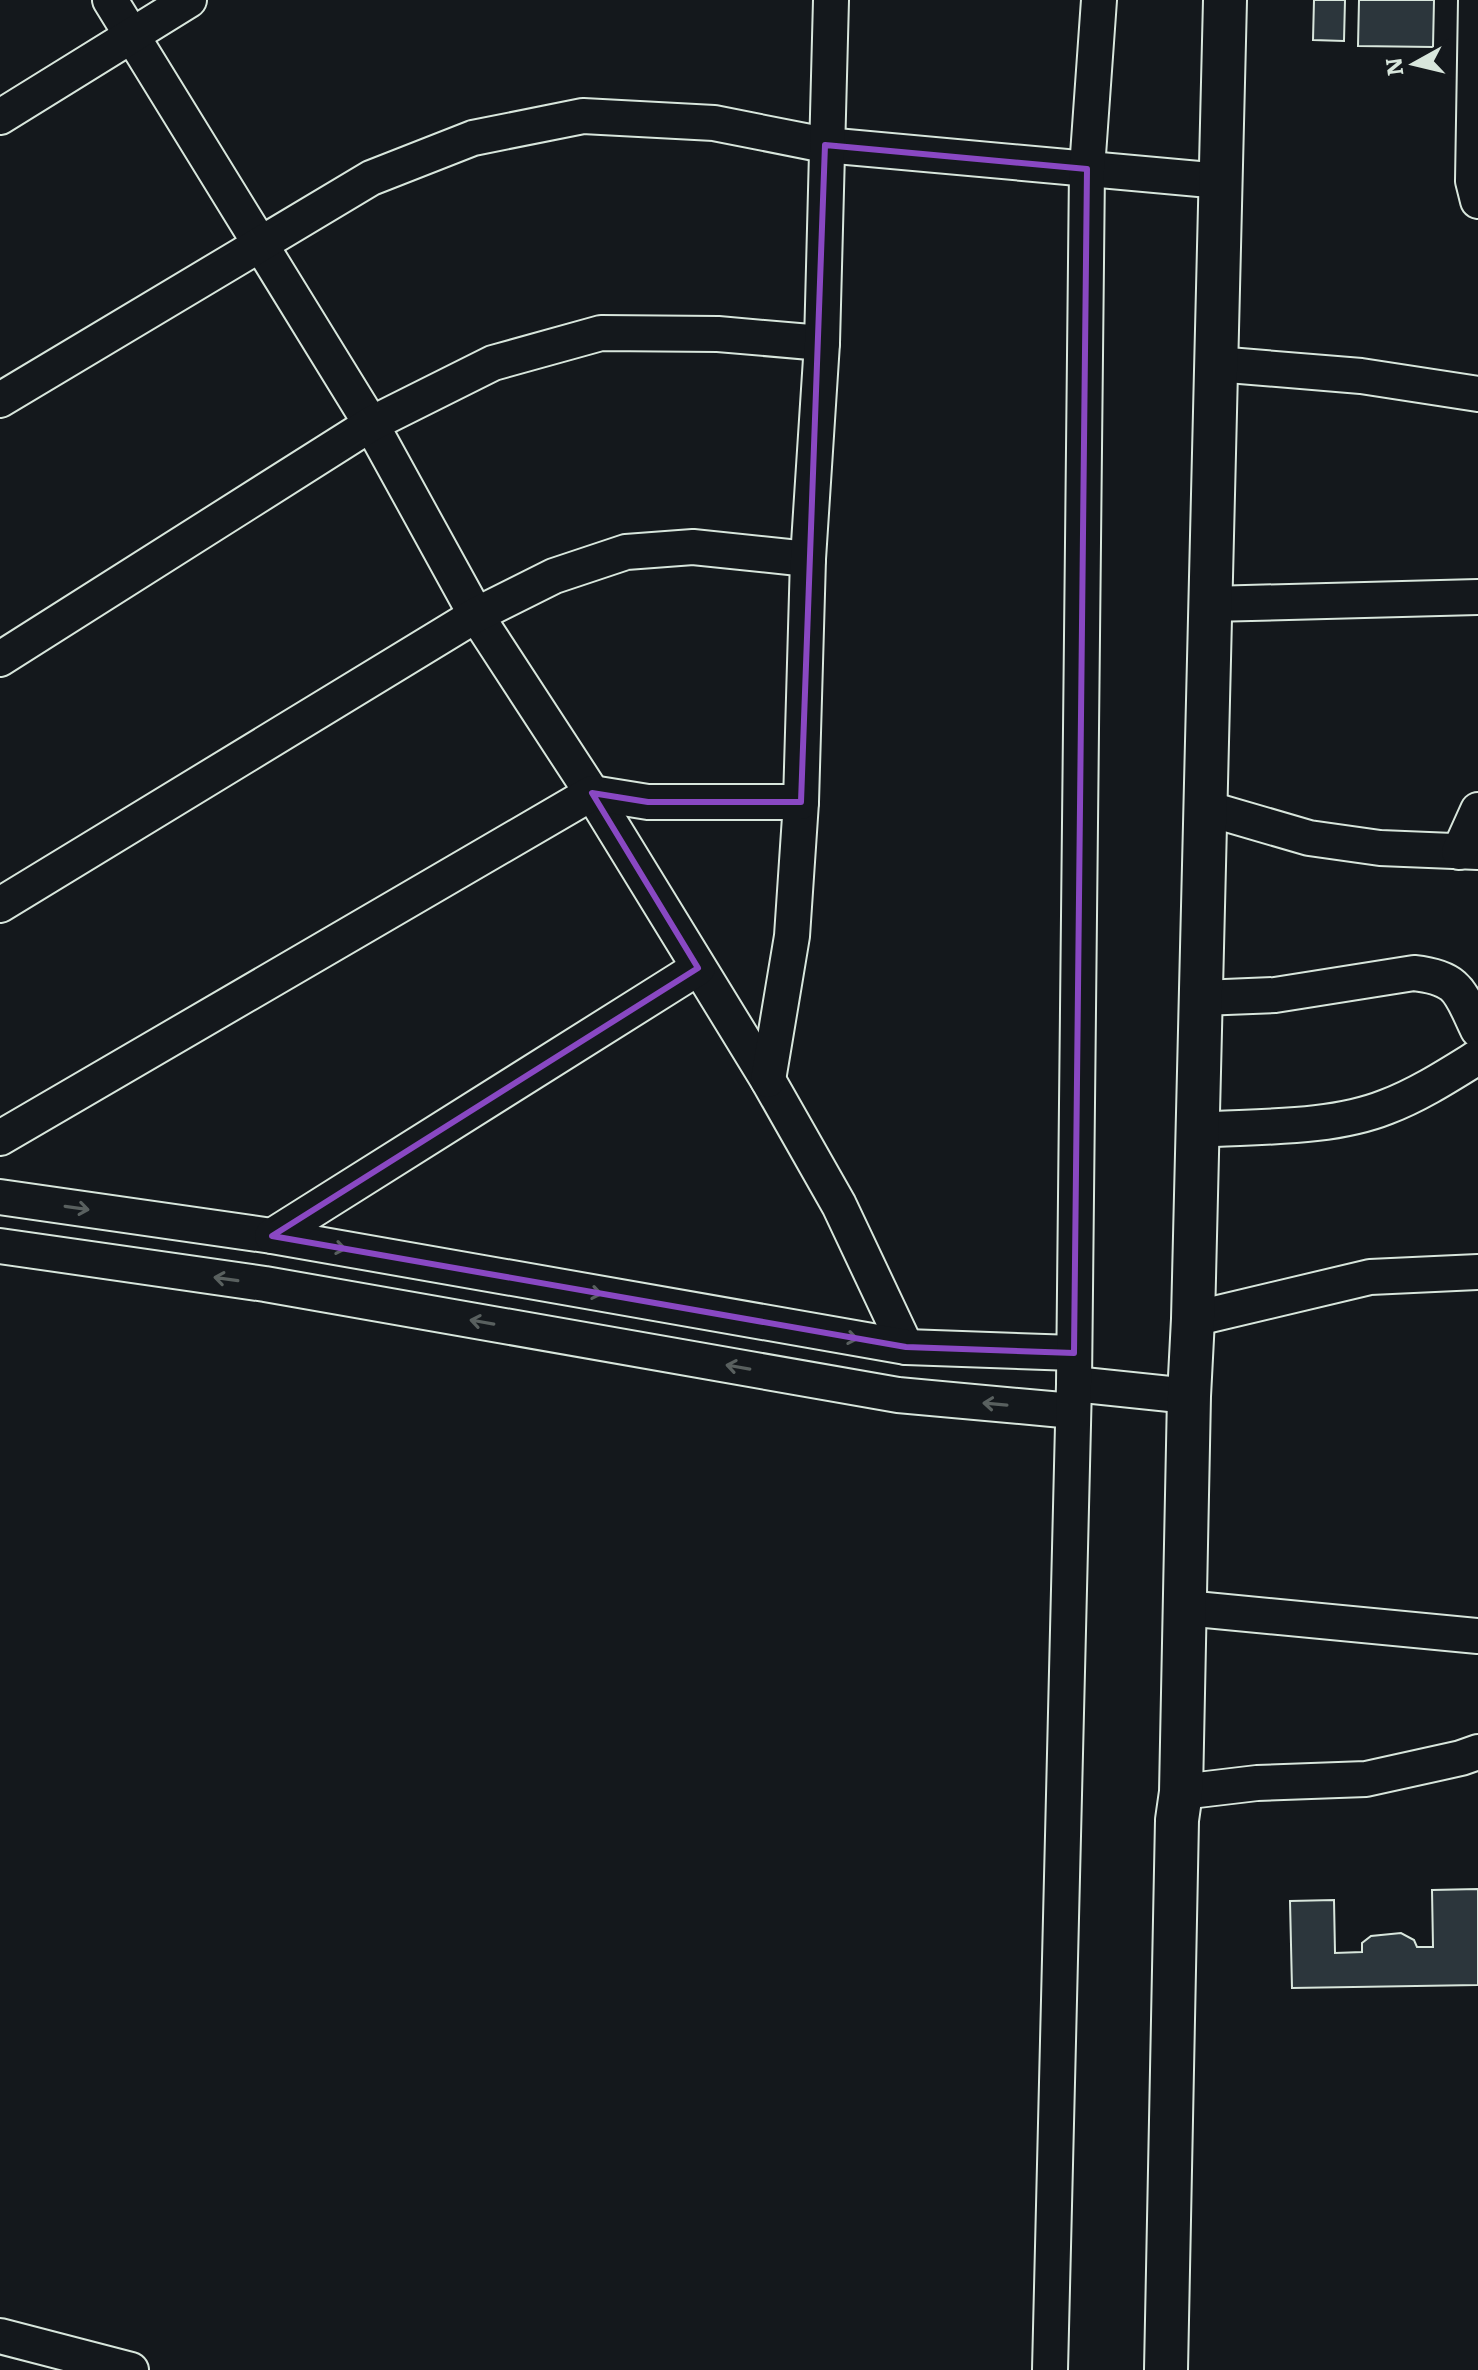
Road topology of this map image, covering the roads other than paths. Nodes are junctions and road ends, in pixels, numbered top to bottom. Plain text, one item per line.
1 (110, 0) edge
2 (189, 0) edge
3 (831, 0) edge
4 (1099, 0) edge
5 (1225, 0) edge
6 (1476, 0) edge
7 (131, 35) junction
8 (0, 117) edge
9 (825, 145) junction
10 (1087, 169) junction
11 (1221, 181) junction
12 (1478, 201) edge
13 (260, 246) junction
14 (822, 343) junction
15 (1216, 364) junction
16 (1478, 394) edge
17 (0, 400) edge
18 (371, 424) junction
19 (808, 559) junction
20 (1478, 597) edge
21 (1210, 604) junction
22 (476, 615) junction
23 (0, 659) edge
24 (592, 793) junction
25 (801, 802) junction
26 (1206, 808) junction
27 (1478, 810) edge
28 (1468, 852) edge
29 (0, 905) edge
30 (698, 968) junction
31 (1201, 998) junction
32 (1478, 1030) edge
33 (1478, 1057) edge
34 (768, 1080) junction
35 (1197, 1130) junction
36 (0, 1138) edge
37 (0, 1197) edge
38 (272, 1236) junction
39 (0, 1246) edge
40 (1478, 1272) edge
41 (1193, 1319) junction
42 (906, 1347) junction
43 (1073, 1383) junction
44 (1189, 1396) junction
45 (1185, 1608) junction
46 (1478, 1636) edge
47 (1478, 1752) edge
48 (1181, 1792) junction
49 (0, 2336) edge
50 (131, 2370) edge
51 (1050, 2370) edge
52 (1166, 2370) edge

1 - 7 street
2 - 7 street
3 - 9 street
4 - 10 street
5 - 11 street
6 - 12 street
7 - 8 street
7 - 13 street
9 - 10 street
9 - 13 street
9 - 14 street
10 - 11 street
10 - 43 street
11 - 15 street
13 - 17 street
13 - 18 street
14 - 18 street
14 - 19 street
15 - 16 street
15 - 21 street
18 - 22 street
18 - 23 street
19 - 22 street
19 - 25 street
20 - 21 street
21 - 26 street
22 - 24 street
22 - 29 street
24 - 25 street
24 - 30 street
24 - 36 street
25 - 34 street
26 - 28 street
26 - 31 street
27 - 28 street
30 - 34 street
30 - 38 street
31 - 32 street
31 - 35 street
33 - 35 street
34 - 42 street
35 - 41 street
37 -> 38 street
38 -> 42 street
43 -> 39 street
40 - 41 street
41 - 44 street
42 - 43 street
43 - 44 street
43 - 51 street
44 - 45 street
45 - 46 street
45 - 48 street
47 - 48 street
48 - 52 street
49 - 50 street

